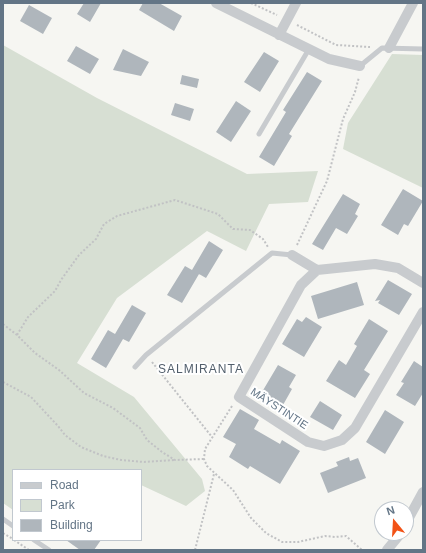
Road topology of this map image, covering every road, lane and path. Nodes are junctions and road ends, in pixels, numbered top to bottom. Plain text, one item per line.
1 (216, 3) edge
2 (251, 3) edge
3 (296, 3) edge
4 (413, 3) edge
5 (287, 20) junction
6 (279, 35) junction
7 (386, 48) junction
8 (309, 49) junction
9 (423, 49) edge
10 (360, 66) junction
11 (259, 134) dead end
12 (272, 252) junction
13 (292, 255) junction
14 (317, 270) junction
15 (423, 283) edge
16 (423, 312) edge
17 (3, 324) edge
18 (17, 335) junction
19 (146, 355) junction
20 (135, 367) dead end
21 (3, 382) edge
22 (239, 397) junction
23 (212, 437) junction
24 (204, 459) junction
25 (176, 460) junction
26 (215, 473) junction
27 (423, 492) edge
28 (414, 508) edge
29 (3, 519) edge
30 (12, 525) edge
31 (3, 533) edge
32 (12, 539) edge
33 (15, 541) edge
34 (36, 541) edge
35 (394, 541) edge
36 (29, 550) edge
37 (49, 550) edge
38 (195, 550) edge
39 (362, 550) edge
40 (386, 550) edge

1 - 6 street
2 - 5 path
3 - 5 street
4 - 7 street
5 - 6 street
5 - 7 path
6 - 8 street
7 - 9 lane
7 - 10 lane
8 - 10 street
8 - 11 lane
10 - 13 path
12 - 13 lane
12 - 18 path
12 - 19 lane
13 - 14 street
14 - 15 street
14 - 22 street, MÄYSTINTIE
16 - 22 street, MÄYSTINTIE
17 - 18 path
18 - 25 path
19 - 20 lane
19 - 23 path
21 - 25 path
22 - 23 path
23 - 24 path
24 - 25 path
24 - 26 path
26 - 38 path
26 - 39 path
27 - 28 street
29 - 30 lane
31 - 32 path
33 - 36 path
34 - 37 lane
35 - 40 street

